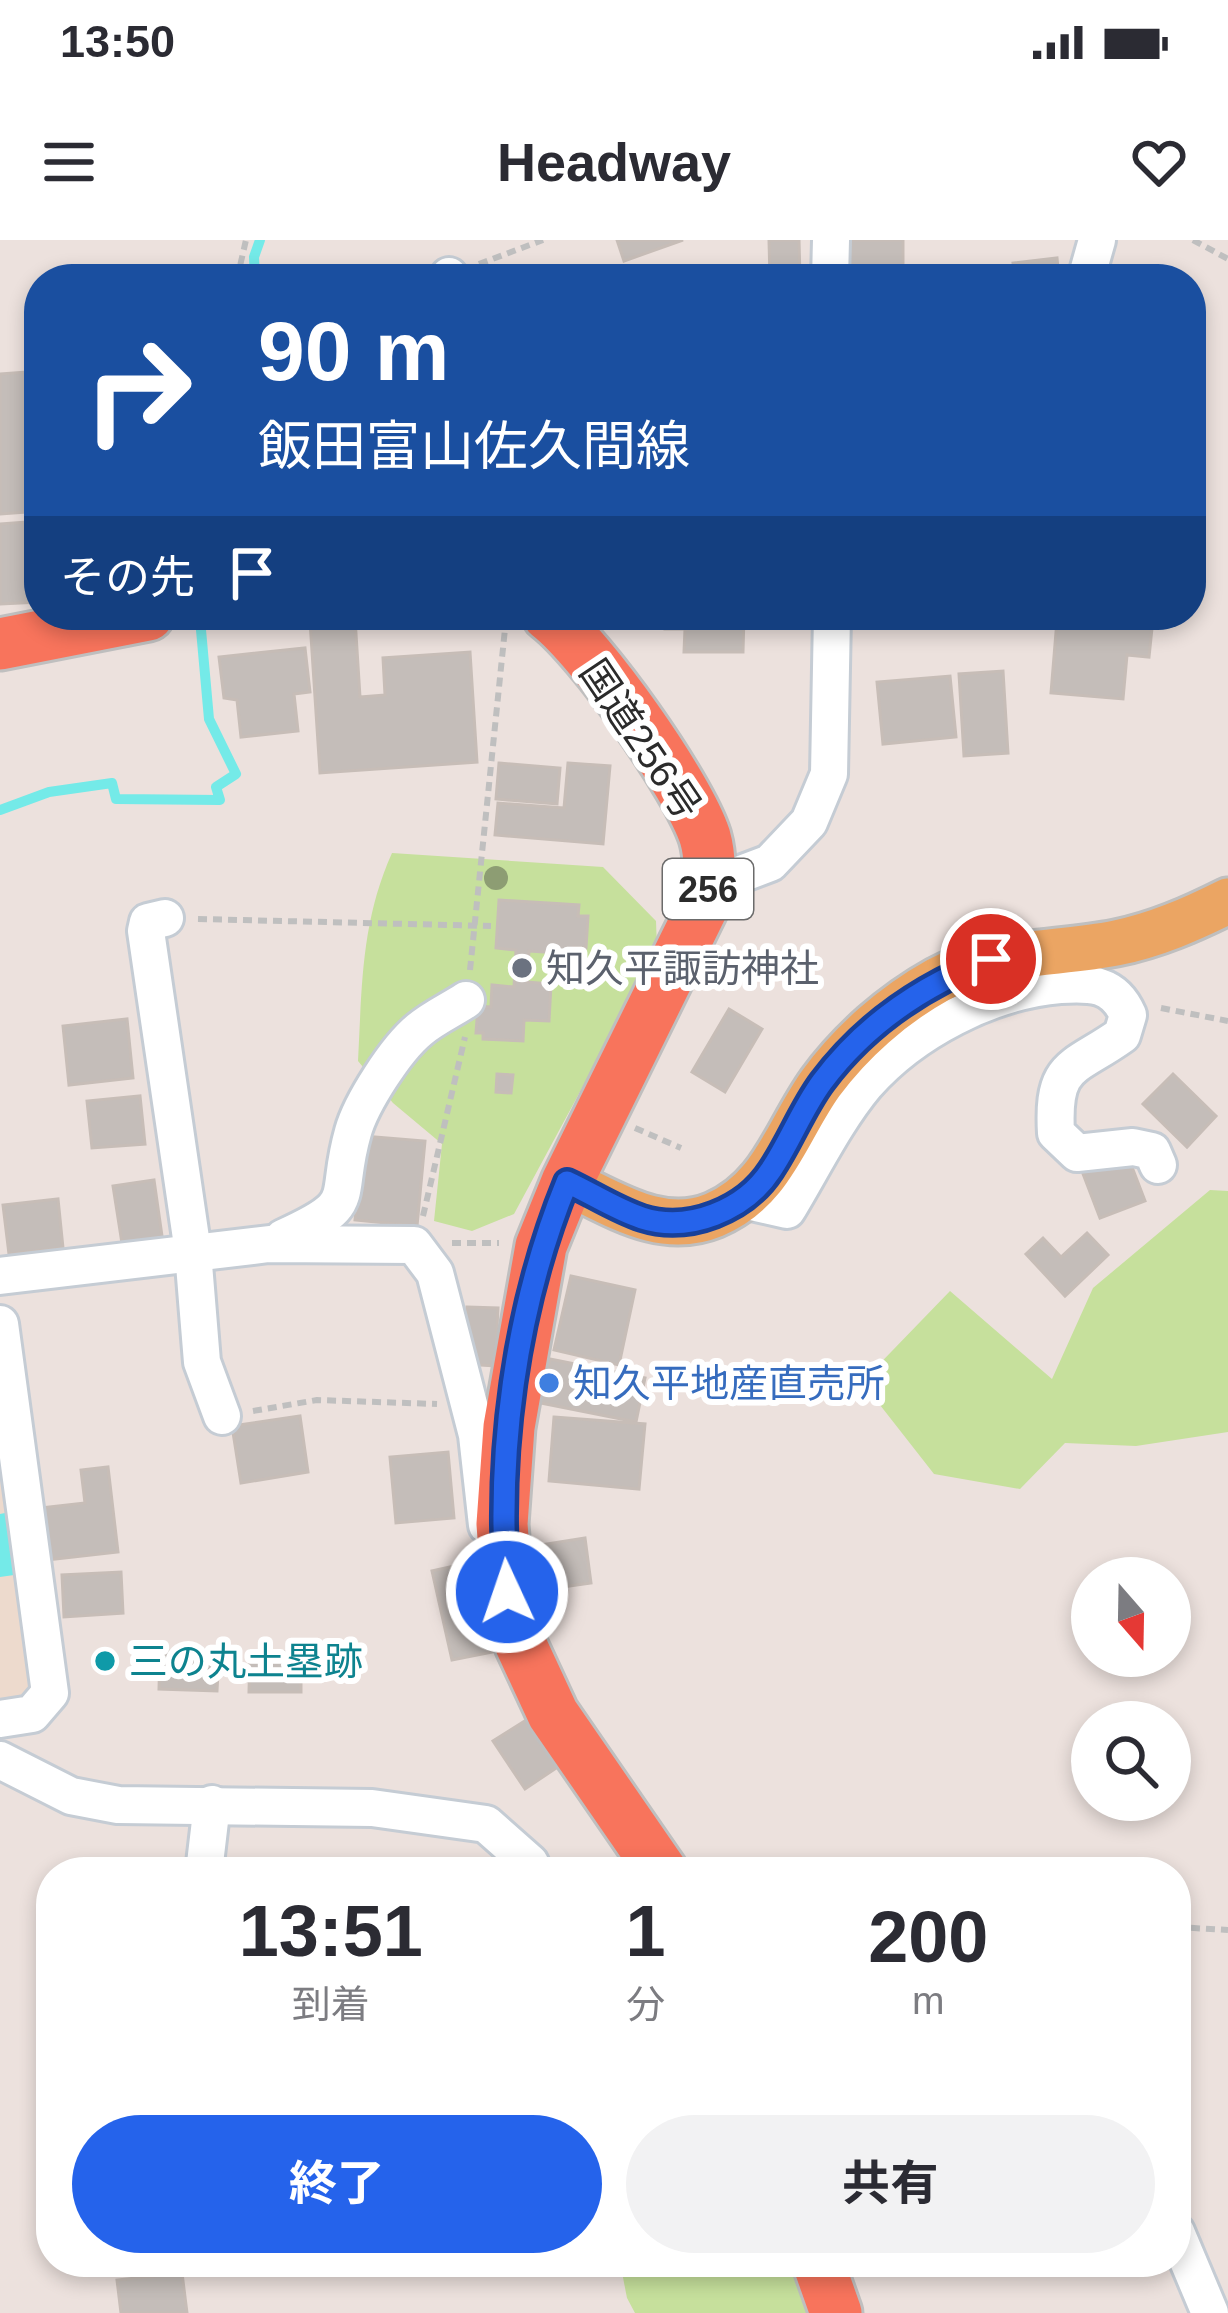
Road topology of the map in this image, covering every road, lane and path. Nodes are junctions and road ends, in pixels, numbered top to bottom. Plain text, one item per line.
1 (543, 240) edge
2 (1193, 240) edge
3 (1228, 259) edge
4 (483, 264) edge
5 (71, 630) edge
6 (505, 630) edge
7 (563, 630) edge
8 (832, 630) edge
9 (0, 644) edge
10 (709, 886) junction
11 (1228, 901) edge
12 (165, 918) joint
13 (476, 926) junction
14 (491, 926) dead end
15 (466, 1000) dead end
16 (1121, 1000) junction
17 (1228, 1021) edge
18 (450, 1102) dead end
19 (646, 1133) dead end
20 (681, 1148) dead end
21 (1158, 1165) dead end
22 (567, 1182) junction
23 (743, 1200) junction
24 (473, 1242) dead end
25 (488, 1242) dead end
26 (269, 1244) junction
27 (414, 1245) junction
28 (193, 1252) junction
29 (0, 1276) edge
30 (0, 1324) edge
31 (461, 1386) junction
32 (222, 1416) joint
33 (503, 1534) junction
34 (0, 1719) edge
35 (0, 1760) edge
36 (212, 1804) junction
37 (206, 1857) edge
38 (523, 1857) edge
39 (652, 1857) edge
40 (1191, 1928) edge
41 (1228, 1930) edge
42 (1191, 2268) edge
43 (823, 2277) edge
44 (836, 2313) edge
45 (1210, 2313) edge

1 - 4 path
2 - 3 path
5 - 9 highway
6 - 13 path
7 - 10 highway, 国道256号 / 256
8 - 10 street
10 - 22 highway, 256
11 - 23 main road
12 - 13 path
12 - 28 street
13 - 14 path
15 - 26 street
16 - 17 path
16 - 21 street
16 - 23 street
18 - 27 path
19 - 20 path
22 - 23 main road
22 - 33 highway, 256
24 - 25 path
26 - 27 street
26 - 28 street
27 - 31 street
28 - 29 street
28 - 32 street
30 - 34 street
31 - 32 path
31 - 33 street
33 - 39 highway, 256
35 - 36 street
36 - 37 street
36 - 38 street
40 - 41 path
42 - 45 street
43 - 44 highway

